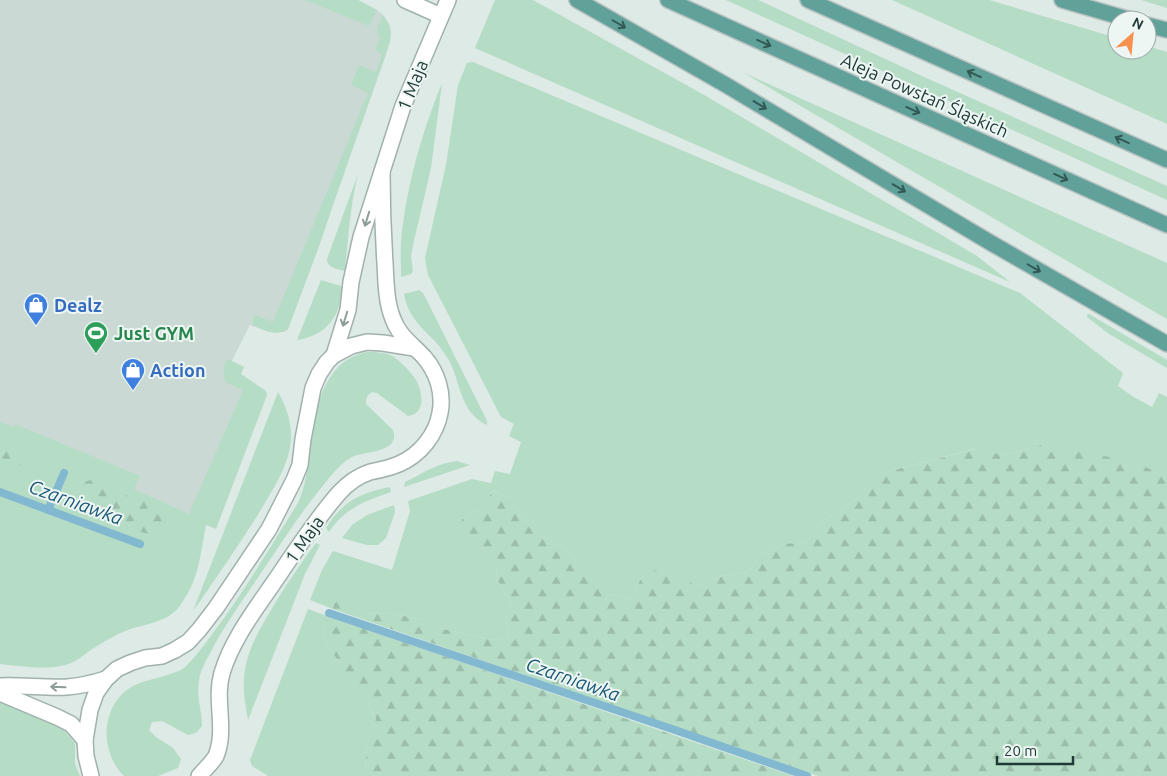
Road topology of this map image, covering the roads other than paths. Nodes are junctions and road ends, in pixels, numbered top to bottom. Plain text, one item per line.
1 (405, 0) edge
2 (448, 0) edge
3 (577, 0) edge
4 (668, 0) edge
5 (808, 0) edge
6 (1062, 0) edge
7 (1107, 13) edge
8 (442, 16) junction
9 (1167, 160) edge
10 (382, 172) junction
11 (1167, 225) edge
12 (1167, 344) edge
13 (414, 348) junction
14 (334, 355) junction
15 (106, 680) junction
16 (0, 686) edge
17 (0, 693) edge
18 (85, 740) junction
19 (91, 776) edge
20 (199, 776) edge

1 - 8 street
2 - 8 street, 1 Maja
3 -> 12 main road
4 -> 11 main road, Aleja Powstań Śląskich
9 -> 5 main road
6 - 7 main road
8 - 10 street, 1 Maja
10 - 13 street, 1 Maja
10 -> 14 street, 1 Maja
13 - 14 street, 1 Maja
13 - 20 street, 1 Maja
14 - 15 street, 1 Maja
15 -> 16 street
15 - 18 street, 1 Maja
17 - 18 street
18 - 19 street, 1 Maja

